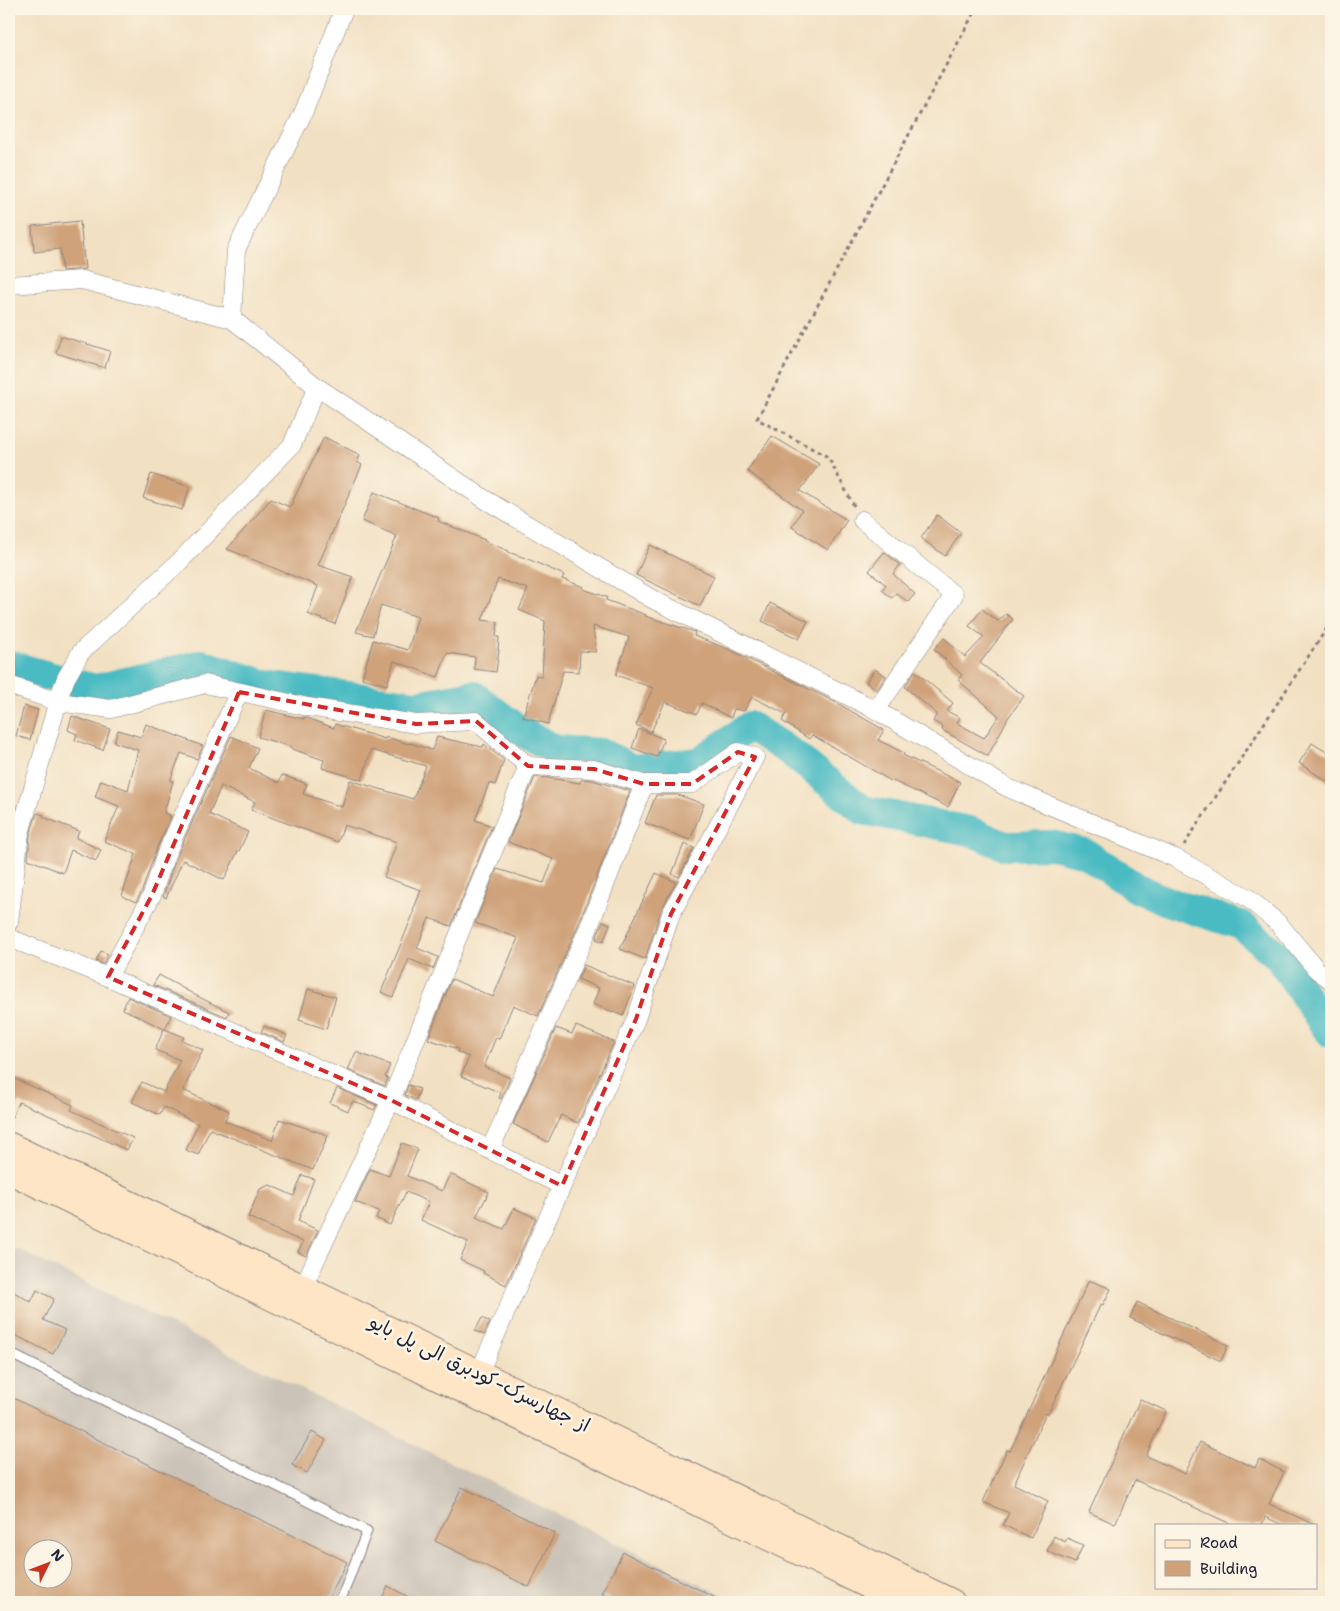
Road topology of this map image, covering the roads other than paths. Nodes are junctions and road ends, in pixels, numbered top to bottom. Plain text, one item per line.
1 (344, 9) edge
2 (9, 285) edge
3 (232, 319) junction
4 (317, 388) junction
5 (862, 520) road end
6 (9, 685) edge
7 (61, 690) junction
8 (239, 692) junction
9 (876, 710) junction
10 (528, 766) junction
11 (644, 784) junction
12 (14, 831) edge
13 (9, 922) edge
14 (9, 938) edge
15 (108, 977) junction
16 (1331, 980) edge
17 (391, 1100) junction
18 (490, 1150) junction
19 (10, 1154) edge
20 (562, 1186) junction
21 (303, 1288) junction
22 (9, 1353) edge
23 (479, 1373) junction
24 (340, 1602) edge
25 (902, 1602) edge
26 (952, 1602) edge

1 - 3 street
2 - 3 street
3 - 4 street
4 - 7 street
4 - 9 street
5 - 9 street
6 - 7 street
7 - 8 street
7 - 12 street
8 - 10 street
8 - 15 street
9 - 16 street
10 - 11 street
10 - 17 street
11 - 18 street
11 - 20 street
12 - 13 street
14 - 15 street
15 - 17 street
17 - 18 street
17 - 21 street
18 - 20 street
19 - 21 street, از جهارسرک-کودبرق الی پل بایو
19 - 25 street, از جهارسرک-کودبرق الی پل بایو
20 - 23 street
21 - 23 street, از جهارسرک-کودبرق الی پل بایو
22 - 24 lane
23 - 26 street, از جهارسرک-کودبرق الی پل بایو

